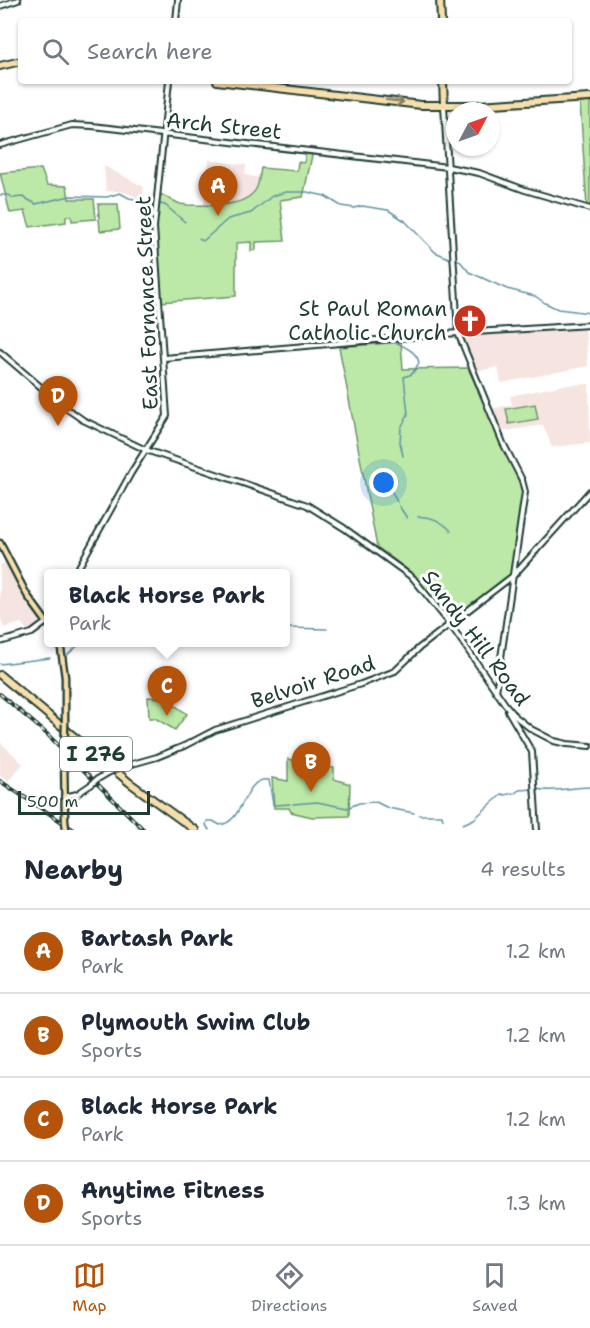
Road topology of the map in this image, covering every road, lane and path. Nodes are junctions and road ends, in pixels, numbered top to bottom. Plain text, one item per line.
1 (18, 0) edge
2 (178, 0) edge
3 (440, 0) edge
4 (0, 6) edge
5 (176, 18) edge
6 (441, 18) edge
7 (18, 62) edge
8 (0, 66) edge
9 (169, 84) edge
10 (242, 84) edge
11 (443, 84) edge
12 (590, 98) edge
13 (444, 101) junction
14 (163, 134) junction
15 (0, 145) edge
16 (448, 167) junction
17 (590, 209) edge
18 (590, 326) edge
19 (458, 333) junction
20 (0, 352) edge
21 (164, 358) junction
22 (147, 448) junction
23 (590, 491) edge
24 (0, 543) edge
25 (77, 569) edge
26 (514, 575) junction
27 (44, 617) edge
28 (450, 624) junction
29 (44, 625) edge
30 (1, 641) edge
31 (61, 647) edge
32 (0, 675) edge
33 (0, 679) edge
34 (496, 692) junction
35 (505, 704) junction
36 (590, 746) edge
37 (64, 797) junction
38 (66, 829) edge
39 (188, 830) edge
40 (195, 830) edge
41 (537, 830) edge

1 - 4 street
2 - 5 street
3 - 6 highway
7 - 8 highway
9 - 14 street, East Fornance Street
10 -> 13 highway
11 - 13 highway
12 - 13 highway
13 - 16 street
14 - 15 street, Arch Street
14 - 16 street, Arch Street
14 - 21 street, East Fornance Street
16 - 17 street, Arch Street
16 - 19 street
18 - 19 street
19 - 21 street
19 - 26 street
20 - 22 street, Sandy Hill Road
21 - 22 street, East Fornance Street
22 - 25 street, East Fornance Street
22 - 28 street, Sandy Hill Road
23 - 26 street, Belvoir Road
24 - 27 main road
26 - 28 street, Belvoir Road
26 - 34 street
28 - 34 street, Sandy Hill Road
28 - 37 street, Belvoir Road, bridge
29 - 30 street
31 - 37 main road, bridge
32 - 40 highway, I 276
33 - 39 highway, I 276
34 - 35 street, Sandy Hill Road
35 - 36 street, Sandy Hill Road
35 - 41 street
37 - 38 main road, bridge

